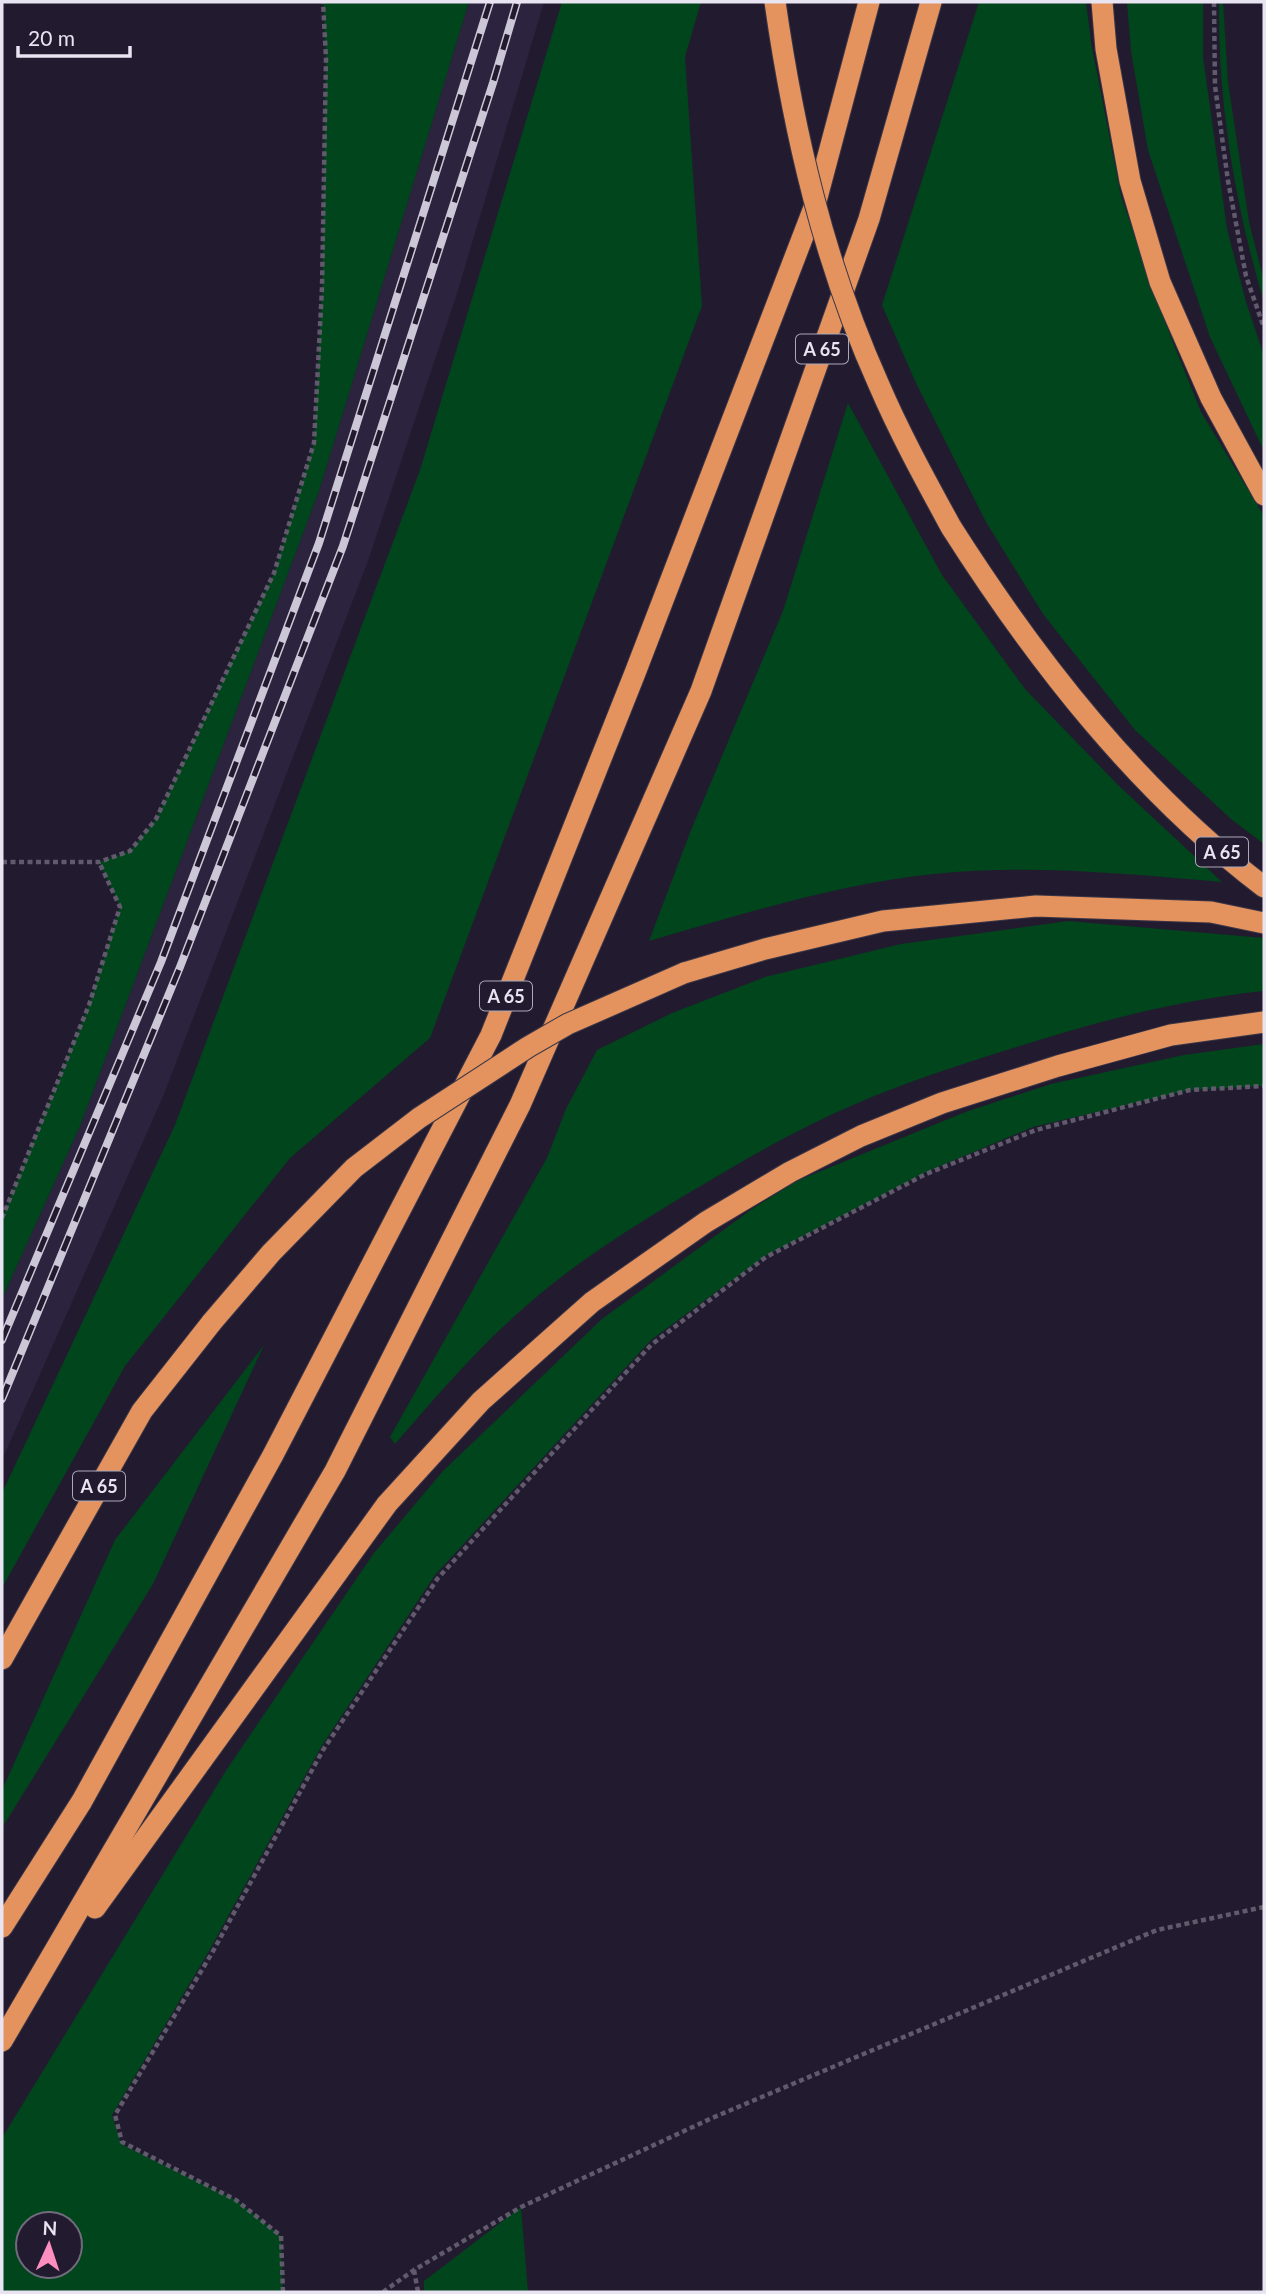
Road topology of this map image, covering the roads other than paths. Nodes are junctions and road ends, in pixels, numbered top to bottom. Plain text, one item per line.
1 (775, 2) edge
2 (869, 2) edge
3 (931, 2) edge
4 (1102, 2) edge
5 (1264, 495) edge
6 (1264, 887) edge
7 (1264, 923) edge
8 (1264, 1022) edge
9 (2, 1659) edge
10 (2, 1927) edge
11 (22, 2009) junction
12 (2, 2041) edge

1 - 6 highway, A 65, bridge
2 - 10 highway, A 65
3 - 11 highway, A 65
4 - 5 highway
7 - 9 highway, A 65, bridge
8 - 11 highway, A 65
11 - 12 highway, A 65

